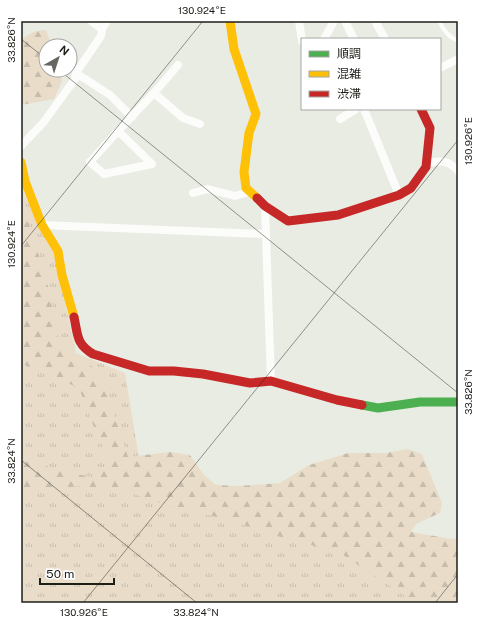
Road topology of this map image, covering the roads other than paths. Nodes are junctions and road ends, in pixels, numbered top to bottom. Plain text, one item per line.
1 (91, 21) edge
2 (107, 21) edge
3 (230, 21) edge
4 (299, 21) edge
5 (334, 21) edge
6 (345, 21) edge
7 (375, 21) edge
8 (439, 21) edge
9 (102, 29) junction
10 (302, 38) edge
11 (325, 38) edge
12 (354, 38) edge
13 (384, 38) edge
14 (458, 41) edge
15 (458, 59) edge
16 (178, 65) dead end
17 (441, 68) edge
18 (78, 71) edge
19 (78, 75) edge
20 (75, 78) edge
21 (154, 93) junction
22 (354, 110) edge
23 (364, 110) edge
24 (422, 110) edge
25 (132, 117) junction
26 (340, 119) dead end
27 (200, 124) dead end
28 (118, 131) junction
29 (21, 146) edge
30 (21, 162) edge
31 (426, 163) junction
32 (458, 171) edge
33 (249, 192) junction
34 (193, 193) dead end
35 (399, 195) junction
36 (265, 206) junction
37 (42, 225) junction
38 (265, 234) junction
39 (271, 381) junction
40 (458, 402) edge

1 - 9 street
2 - 9 street
3 - 33 street
4 - 10 street
5 - 11 street
6 - 12 street
7 - 13 street
8 - 14 lane
9 - 18 street
15 - 17 street
16 - 21 street
19 - 25 street
20 - 29 street
21 - 25 street
21 - 27 street
22 - 26 street
23 - 35 street
24 - 31 street
25 - 28 street
28 - 28 street
30 - 37 street
31 - 32 street
31 - 35 street
33 - 34 street
33 - 36 street
35 - 36 street
36 - 38 street
37 - 38 street
37 - 39 street
38 - 39 street
39 - 40 street

